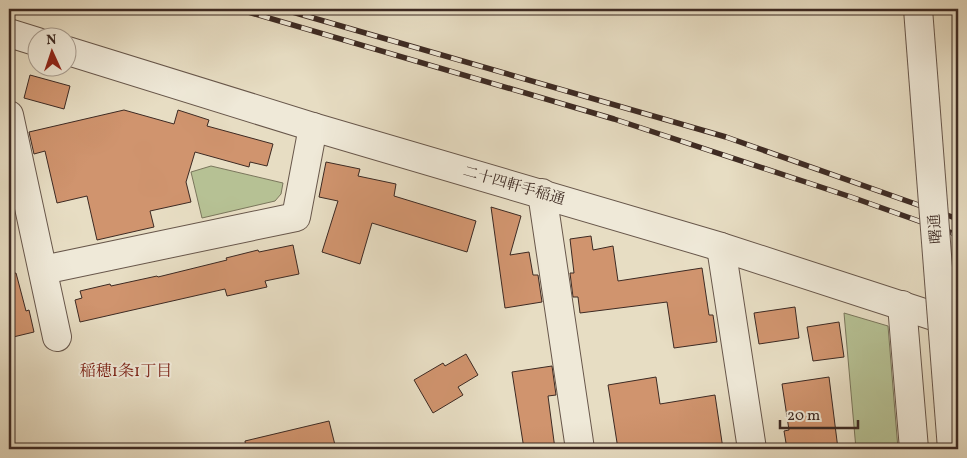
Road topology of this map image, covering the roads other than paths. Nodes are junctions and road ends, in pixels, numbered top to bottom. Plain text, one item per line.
1 (918, 9) edge
2 (9, 33) edge
3 (28, 39) edge
4 (78, 54) edge
5 (9, 115) edge
6 (313, 127) junction
7 (542, 193) junction
8 (722, 247) junction
9 (43, 270) junction
10 (902, 306) junction
11 (958, 324) edge
12 (57, 337) dead end
13 (580, 449) edge
14 (752, 449) edge
15 (914, 449) edge
16 (952, 449) edge

1 - 16 street, 曙通, bridge
2 - 3 street
4 - 6 street, 二十四軒手稲通
5 - 9 street
6 - 7 street, 二十四軒手稲通
6 - 9 street
7 - 8 street, 二十四軒手稲通
7 - 13 street
8 - 10 street, 二十四軒手稲通
8 - 14 street
9 - 12 street
10 - 11 street, 二十四軒手稲通
10 - 15 street

